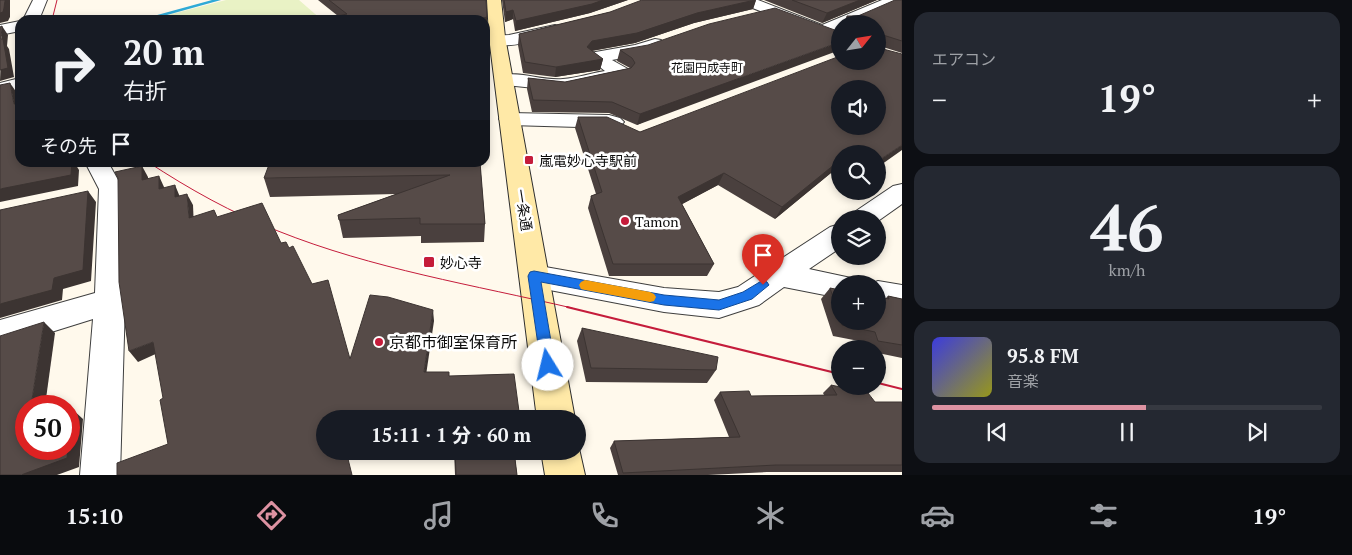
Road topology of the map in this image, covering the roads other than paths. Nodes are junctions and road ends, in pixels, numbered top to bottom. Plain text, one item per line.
1 (40, 0) edge
2 (494, 0) edge
3 (895, 2) edge
4 (745, 8) edge
5 (33, 15) edge
6 (15, 27) edge
7 (572, 27) edge
8 (0, 30) edge
9 (822, 31) junction
10 (831, 34) edge
11 (493, 36) edge
12 (673, 37) edge
13 (504, 80) junction
14 (15, 85) edge
15 (0, 89) edge
16 (510, 119) junction
17 (629, 131) edge
18 (99, 167) edge
19 (111, 189) junction
20 (902, 192) edge
21 (83, 195) edge
22 (875, 210) edge
23 (831, 240) edge
24 (778, 275) junction
25 (534, 276) junction
26 (831, 284) edge
27 (886, 294) edge
28 (902, 297) edge
29 (110, 301) junction
30 (0, 334) edge
31 (555, 410) edge
32 (562, 460) edge
33 (100, 475) edge
34 (565, 475) edge

1 - 5 street
2 - 11 main road, 一条通
3 - 9 street
4 - 9 street
6 - 8 street
7 - 11 street
9 - 10 street
11 - 13 main road, 一条通
12 - 13 street
13 - 16 main road, 一条通
14 - 15 street
16 - 17 street
16 - 25 main road, 一条通
18 - 19 street
19 - 21 street
19 - 29 street
20 - 22 street
23 - 24 street
24 - 25 street
24 - 26 street
25 - 31 main road, 一条通
27 - 28 street
29 - 30 street
29 - 33 street
32 - 34 main road

